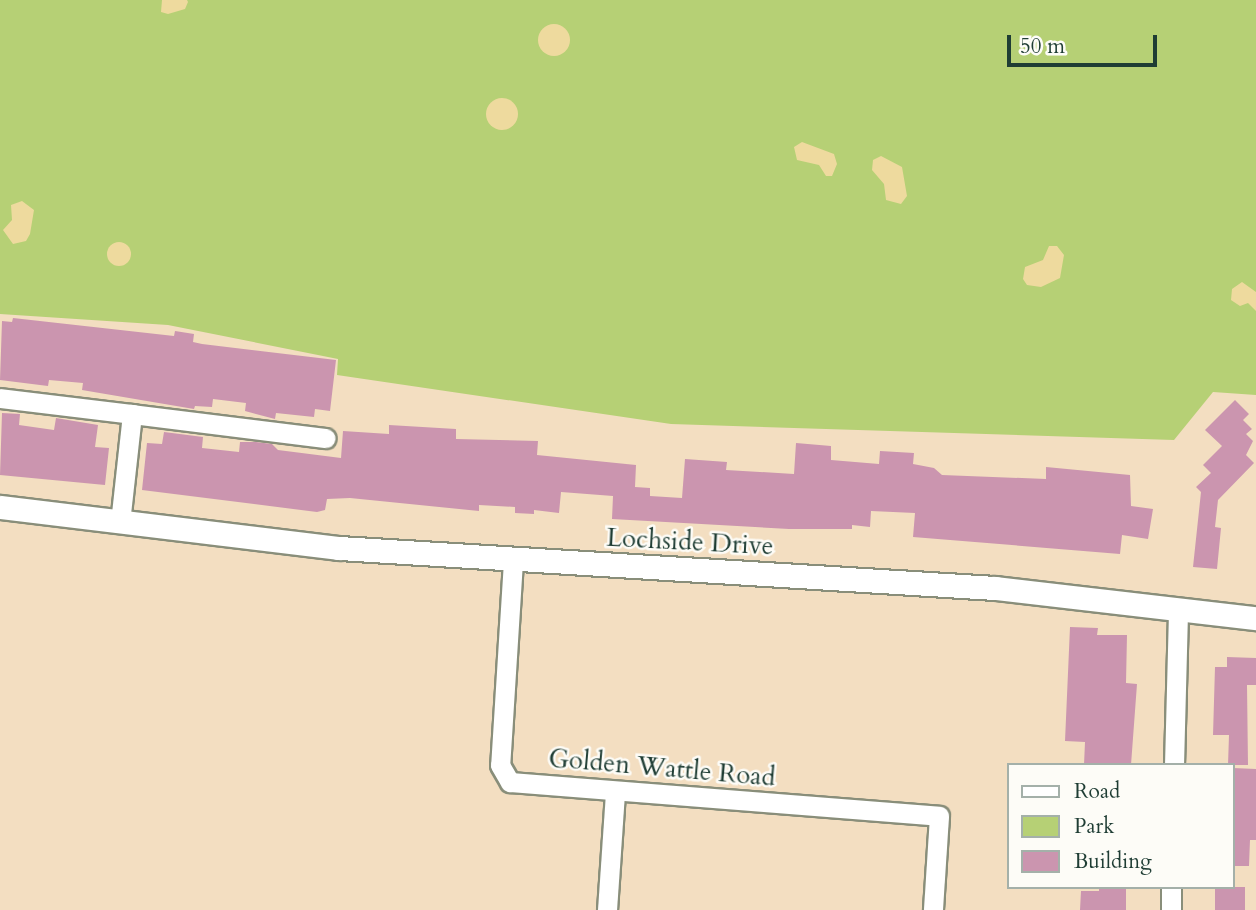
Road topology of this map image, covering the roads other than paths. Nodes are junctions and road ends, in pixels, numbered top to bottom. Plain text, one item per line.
1 (0, 398) edge
2 (132, 414) junction
3 (326, 438) dead end
4 (0, 507) edge
5 (120, 522) junction
6 (513, 561) junction
7 (1178, 608) junction
8 (1256, 618) edge
9 (1174, 763) edge
10 (615, 792) junction
11 (1171, 889) edge
12 (607, 910) edge
13 (933, 910) edge
14 (1171, 910) edge

1 - 2 street
2 - 3 street
2 - 5 street
4 - 5 street, Lochside Drive
5 - 6 street, Lochside Drive
6 - 7 street, Lochside Drive
6 - 10 street, Golden Wattle Road
7 - 8 street, Lochside Drive
7 - 9 street
10 - 12 street
10 - 13 street, Golden Wattle Road
11 - 14 street

